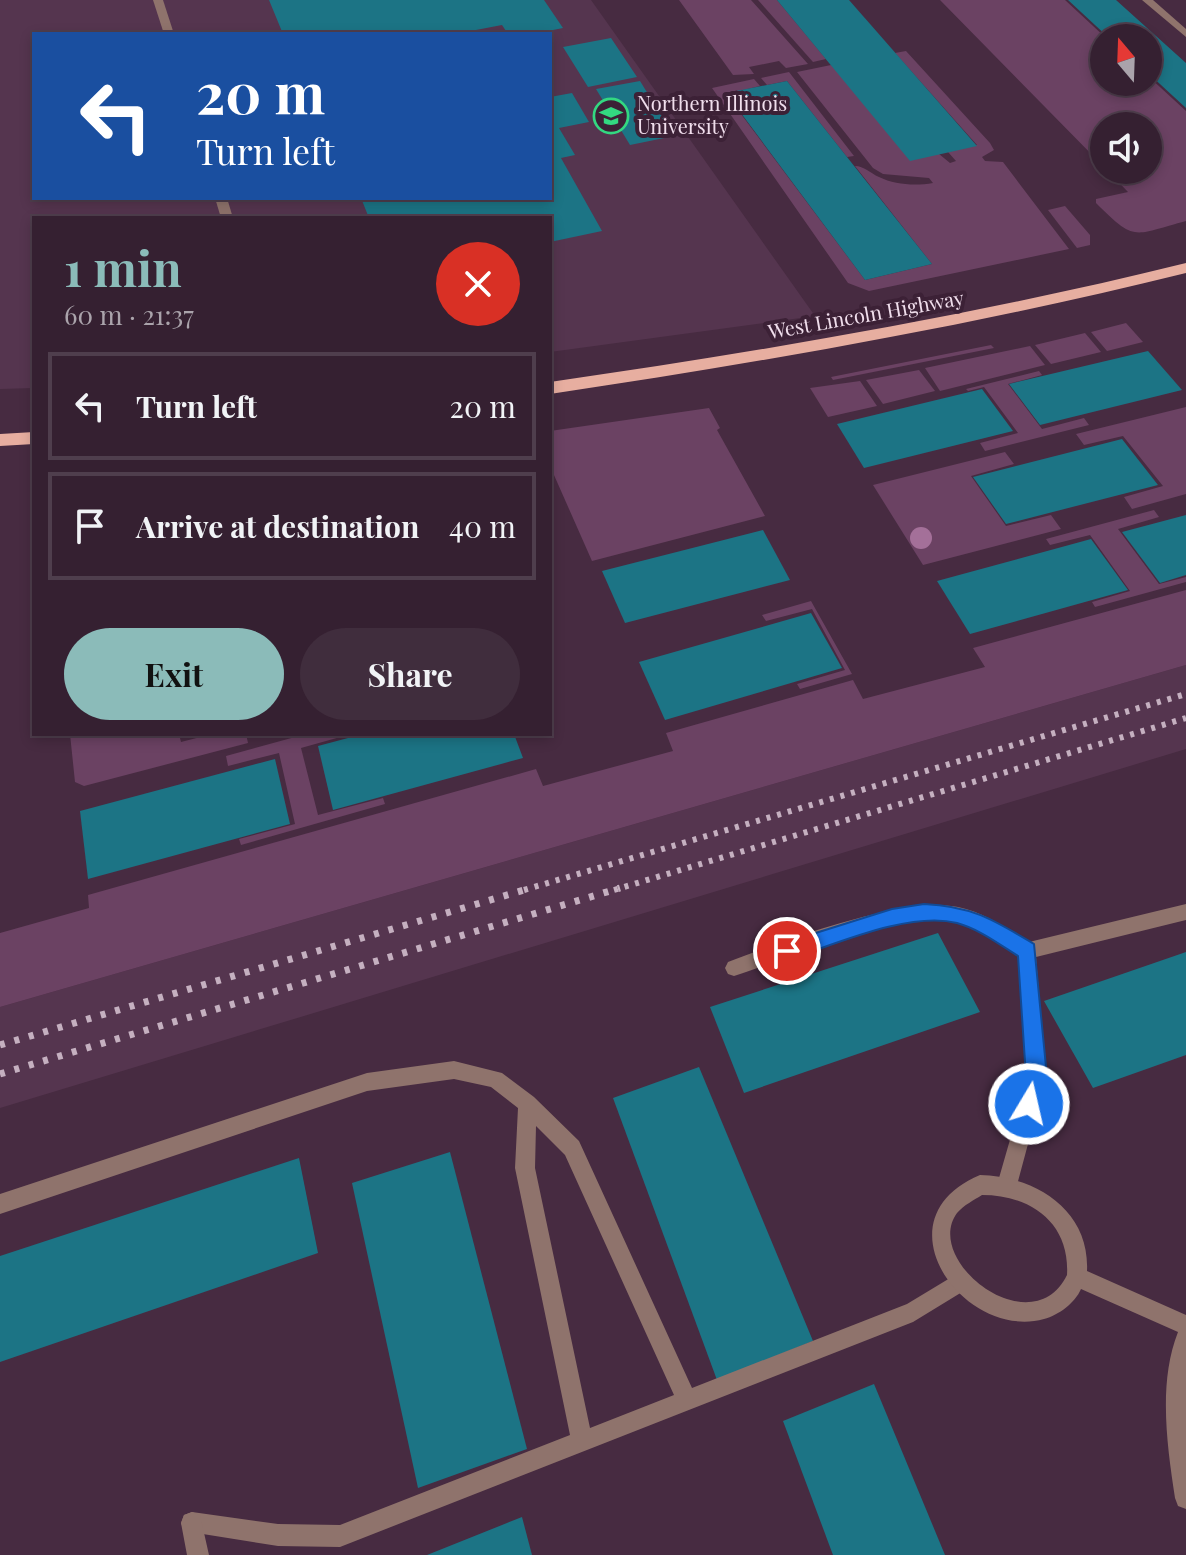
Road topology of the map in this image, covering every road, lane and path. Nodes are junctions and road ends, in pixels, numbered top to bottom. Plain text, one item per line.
1 (158, 0) edge
2 (1147, 0) edge
3 (168, 32) edge
4 (1186, 34) edge
5 (1186, 268) edge
6 (552, 388) edge
7 (32, 438) edge
8 (0, 440) edge
9 (1186, 912) edge
10 (1027, 951) junction
11 (734, 968) dead end
12 (527, 1104) junction
13 (1007, 1185) junction
14 (0, 1204) edge
15 (1078, 1277) junction
16 (960, 1282) junction
17 (1186, 1325) edge
18 (1186, 1337) edge
19 (687, 1400) junction
20 (582, 1442) junction
21 (1186, 1498) edge
22 (198, 1555) edge

1 - 3 street
2 - 4 street
5 - 6 main road, West Lincoln Highway
7 - 8 main road
9 - 10 street
10 - 11 street
10 - 13 street
12 - 14 street
12 - 19 street
12 - 20 street
13 - 15 street
13 - 16 street
15 - 16 street
15 - 17 street
16 - 19 street
18 - 21 street
19 - 20 street
20 - 22 street

